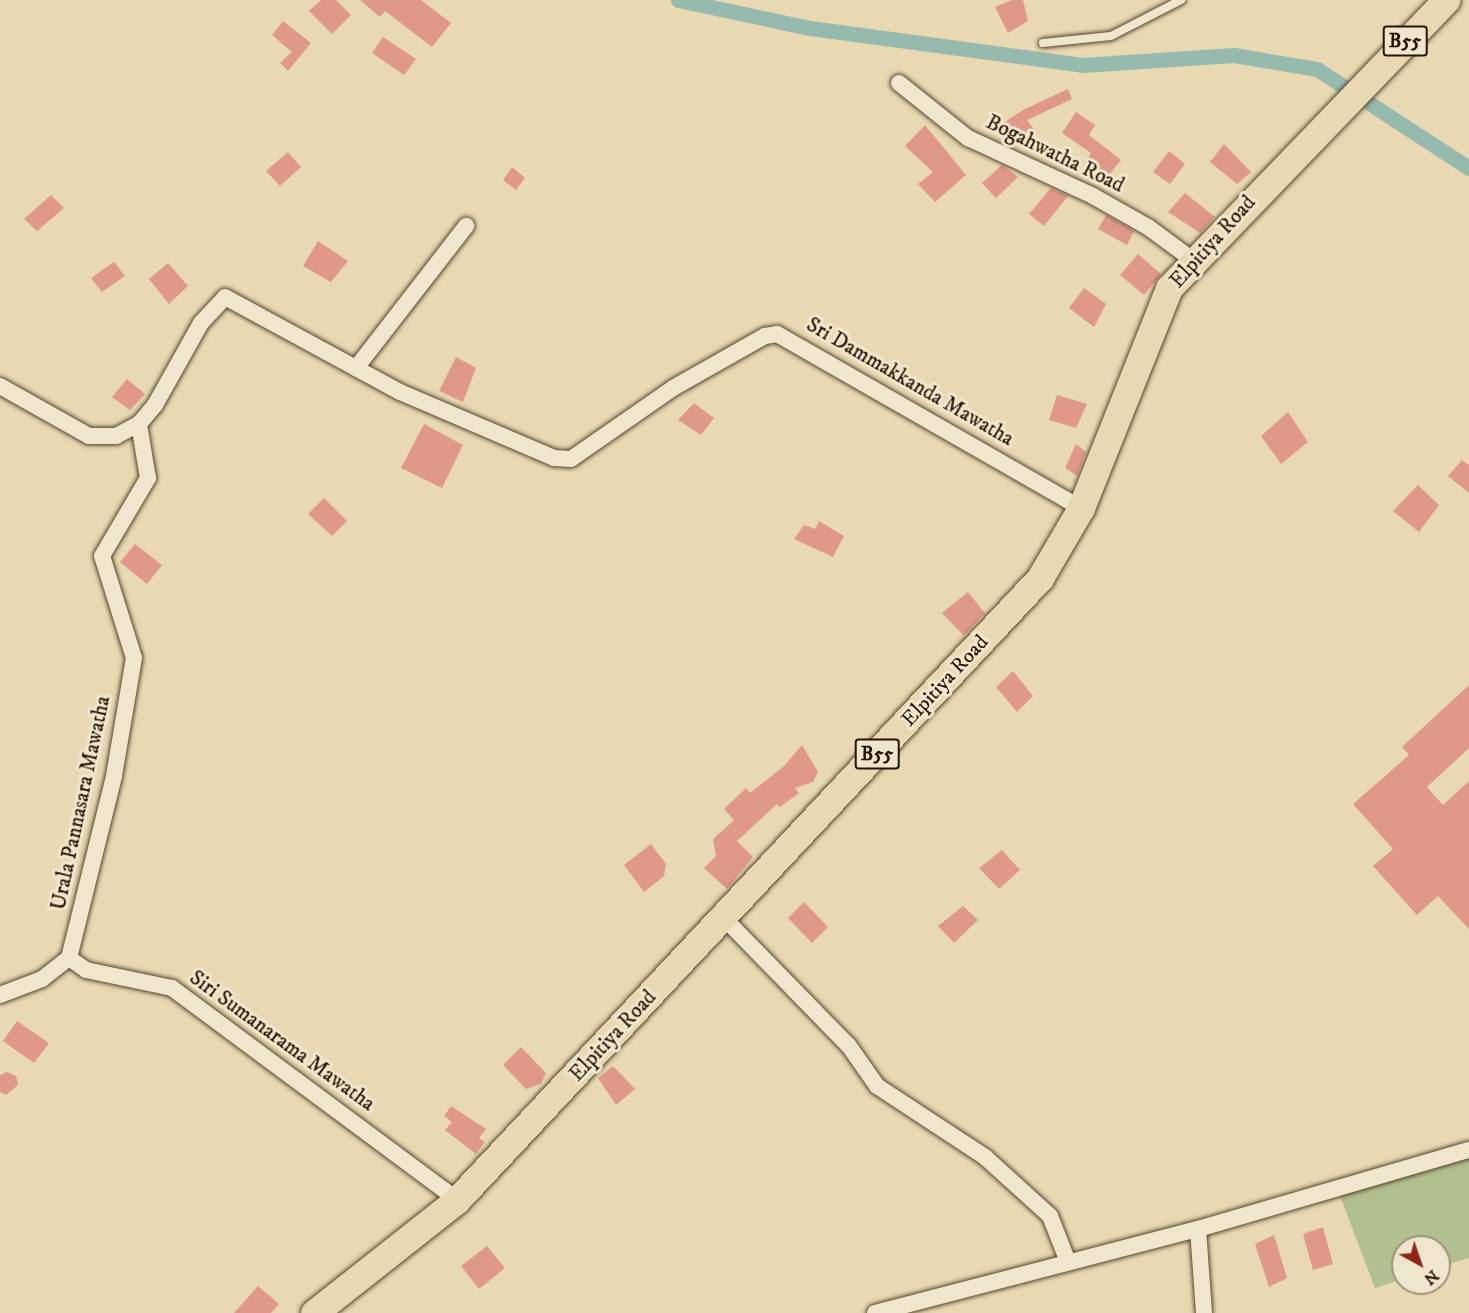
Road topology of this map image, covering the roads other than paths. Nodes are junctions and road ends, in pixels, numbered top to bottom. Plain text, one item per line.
1 (1181, 0) edge
2 (1446, 0) edge
3 (1043, 43) dead end
4 (899, 83) dead end
5 (466, 226) dead end
6 (1194, 261) junction
7 (356, 368) junction
8 (0, 386) edge
9 (139, 424) junction
10 (1081, 508) junction
11 (723, 917) junction
12 (69, 958) junction
13 (0, 995) edge
14 (1469, 1150) edge
15 (457, 1200) junction
16 (1198, 1229) junction
17 (1068, 1262) junction
18 (314, 1313) edge
19 (875, 1313) edge
20 (1204, 1313) edge

1 - 3 lane
2 - 6 main road, Elpitiya Road / B55
4 - 6 street, Bogahwatha Road
5 - 7 street
6 - 10 main road, Elpitiya Road / B55
7 - 9 street, Sri Dammakkanda Mawatha
7 - 10 street, Sri Dammakkanda Mawatha
8 - 9 street, Sri Dammakkanda Mawatha
9 - 12 street, Urala Pannasara Mawatha
10 - 11 main road, Elpitiya Road / B55
11 - 15 main road, Elpitiya Road / B55
11 - 17 street
12 - 13 street
12 - 15 street, Siri Sumanarama Mawatha
14 - 16 street
15 - 18 main road, Elpitiya Road / B55
16 - 17 street
16 - 20 street
17 - 19 street

